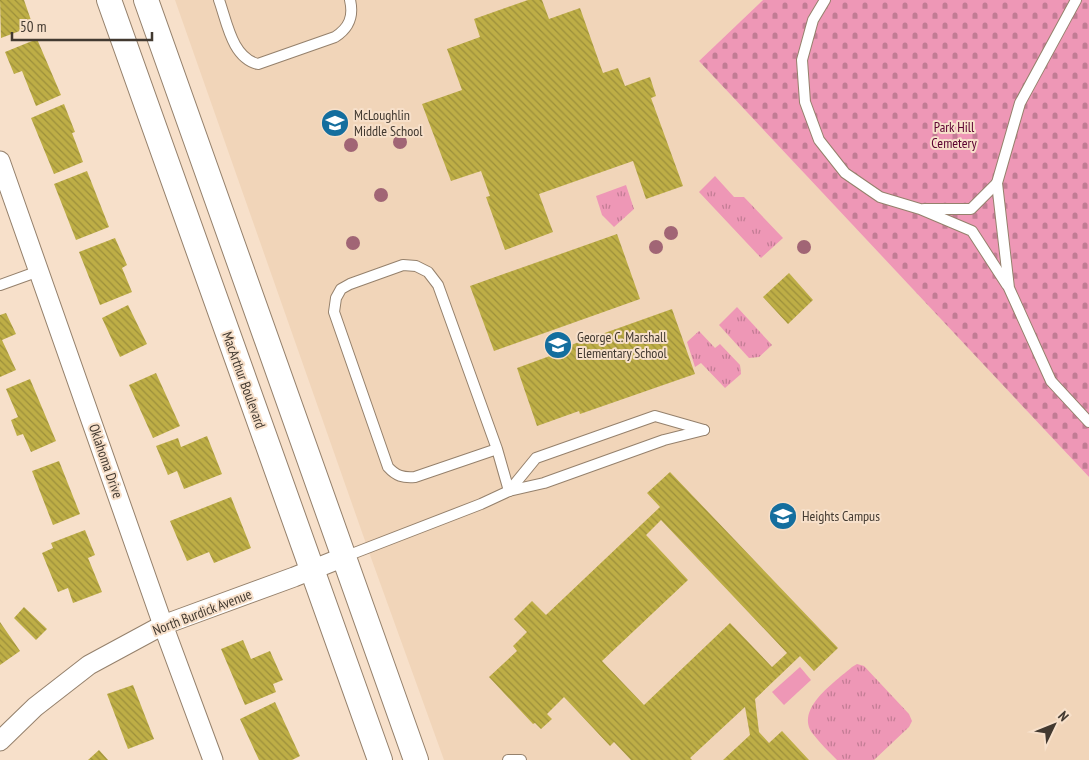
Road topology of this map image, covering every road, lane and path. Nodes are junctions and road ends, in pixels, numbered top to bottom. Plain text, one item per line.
1 (109, 0) edge
2 (146, 0) edge
3 (219, 0) edge
4 (350, 0) edge
5 (825, 0) edge
6 (1076, 0) edge
7 (0, 161) edge
8 (998, 183) junction
9 (920, 208) junction
10 (39, 270) junction
11 (0, 285) edge
12 (1009, 288) junction
13 (1089, 422) edge
14 (497, 448) junction
15 (509, 491) junction
16 (344, 557) junction
17 (312, 570) junction
18 (163, 625) junction
19 (0, 741) edge
20 (213, 760) edge
21 (380, 760) edge
22 (416, 760) edge
23 (508, 760) edge
24 (522, 760) edge

1 - 17 street, MacArthur Boulevard
2 - 16 street
3 - 4 lane
5 - 9 lane
6 - 8 lane
7 - 10 street, Oklahoma Drive
8 - 9 lane
8 - 12 lane
9 - 12 lane
10 - 11 lane
10 - 18 street, Oklahoma Drive
12 - 13 lane
14 - 14 lane
14 - 15 lane
15 - 15 lane
15 - 16 lane
16 - 17 street, North Burdick Avenue
16 - 22 street
17 - 18 street, North Burdick Avenue
17 - 21 street, MacArthur Boulevard
18 - 19 street, North Burdick Avenue
18 - 20 street, Oklahoma Drive
23 - 24 lane

